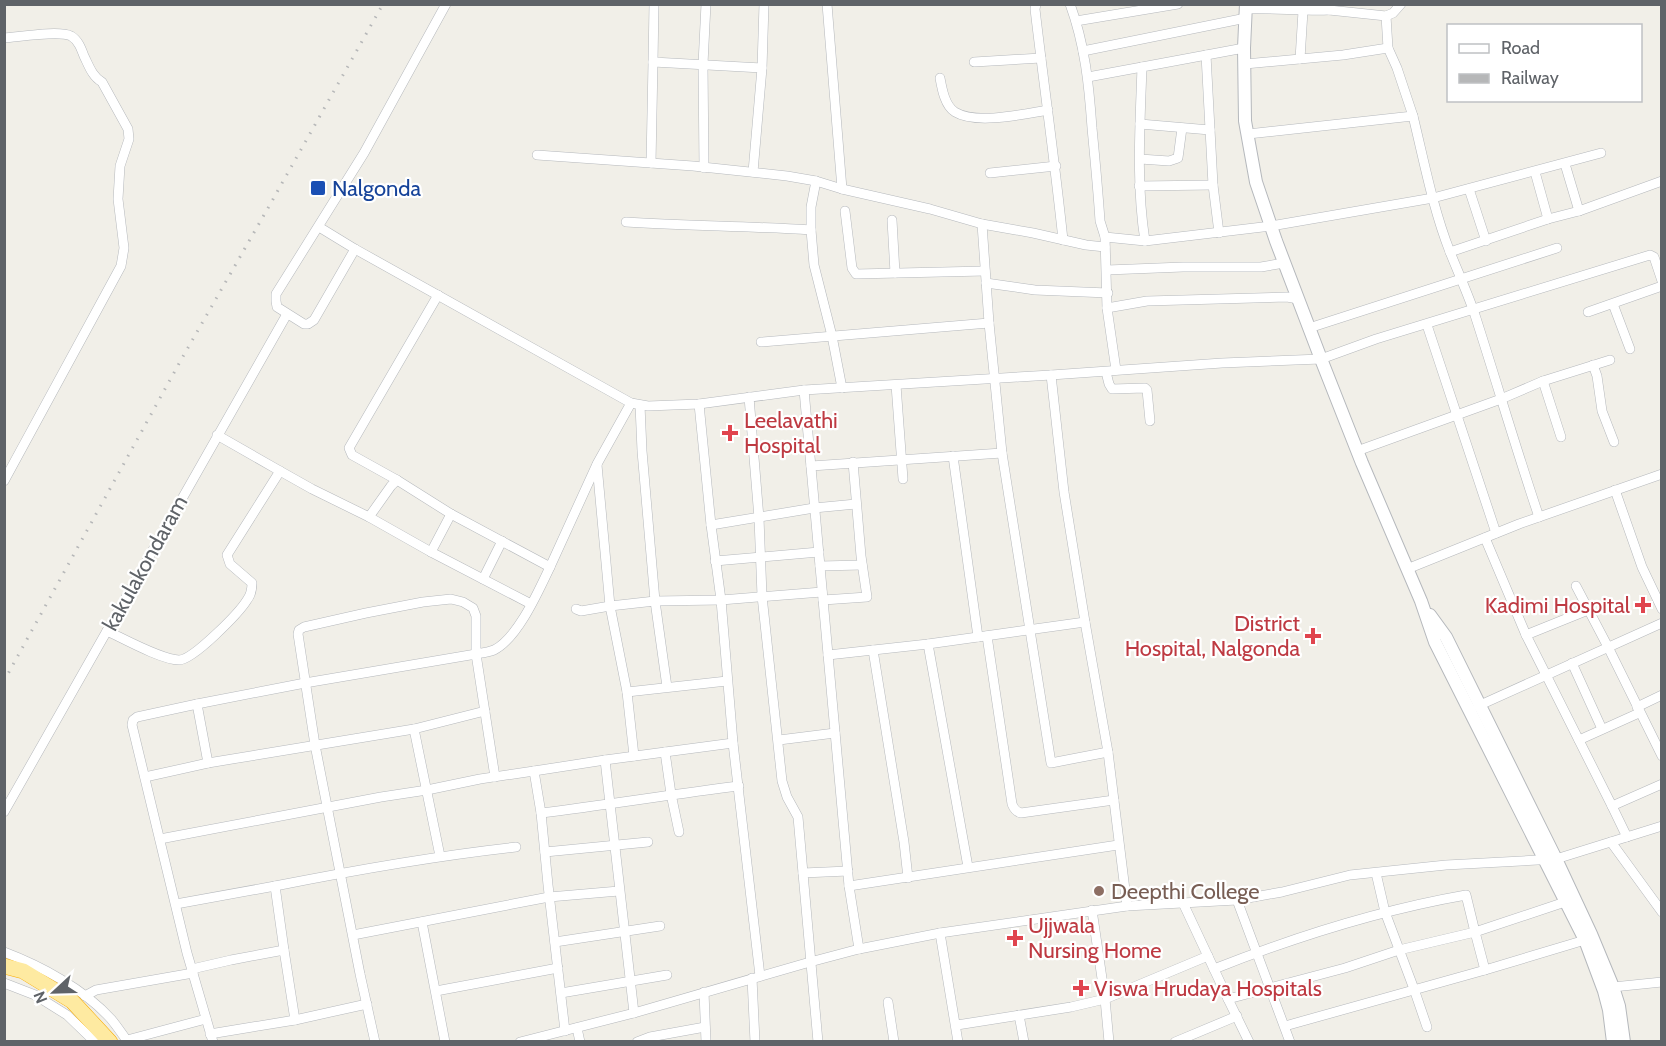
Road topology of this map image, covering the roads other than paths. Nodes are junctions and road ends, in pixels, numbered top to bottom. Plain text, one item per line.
1 (446, 4) edge
2 (654, 4) edge
3 (706, 4) edge
4 (764, 4) edge
5 (827, 4) edge
6 (1036, 4) edge
7 (1070, 4) edge
8 (1178, 4) edge
9 (1401, 4) edge
10 (1330, 8) edge
11 (1246, 11) edge
12 (1303, 11) junction
13 (1386, 16) junction
14 (1076, 21) junction
15 (4, 38) edge
16 (1244, 48) junction
17 (1388, 48) junction
18 (1083, 51) junction
19 (1206, 55) junction
20 (1041, 58) junction
21 (1300, 59) junction
22 (652, 62) junction
23 (974, 62) dead end
24 (703, 64) junction
25 (1245, 64) junction
26 (1142, 67) junction
27 (762, 68) junction
28 (1088, 77) junction
29 (940, 78) dead end
30 (1048, 110) junction
31 (1413, 116) junction
32 (1140, 124) junction
33 (1182, 128) junction
34 (1209, 130) junction
35 (1248, 134) junction
36 (1601, 153) dead end
37 (537, 155) dead end
38 (1140, 159) junction
39 (651, 163) junction
40 (1565, 164) junction
41 (1056, 166) junction
42 (704, 168) junction
43 (753, 172) junction
44 (1535, 172) junction
45 (990, 173) dead end
46 (816, 181) junction
47 (1662, 181) edge
48 (1213, 185) junction
49 (1139, 186) junction
50 (842, 189) junction
51 (1469, 189) junction
52 (1433, 198) junction
53 (845, 211) dead end
54 (1579, 211) junction
55 (1548, 219) junction
56 (892, 220) dead end
57 (626, 222) dead end
58 (982, 224) junction
59 (1271, 226) junction
60 (319, 227) junction
61 (811, 230) junction
62 (1219, 233) junction
63 (1063, 240) junction
64 (1145, 241) junction
65 (1486, 241) junction
66 (1105, 242) junction
67 (1557, 248) dead end
68 (355, 249) junction
69 (1450, 252) junction
70 (1284, 263) junction
71 (1107, 270) junction
72 (985, 271) junction
73 (895, 273) junction
74 (1462, 279) junction
75 (1662, 281) edge
76 (986, 283) junction
77 (1662, 286) edge
78 (438, 294) junction
79 (1107, 294) junction
80 (1298, 299) junction
81 (1613, 304) junction
82 (1107, 308) junction
83 (1473, 310) junction
84 (1588, 312) dead end
85 (286, 314) junction
86 (989, 323) junction
87 (1427, 325) junction
88 (1309, 328) junction
89 (832, 336) junction
90 (761, 342) dead end
91 (1630, 349) dead end
92 (1321, 359) junction
93 (1610, 360) dead end
94 (1593, 365) junction
95 (1111, 371) junction
96 (1051, 375) junction
97 (994, 379) junction
98 (1543, 381) junction
99 (896, 385) junction
100 (842, 388) junction
101 (804, 390) junction
102 (749, 397) junction
103 (1502, 399) junction
104 (636, 404) junction
105 (699, 404) junction
106 (1458, 414) junction
107 (1150, 421) dead end
108 (217, 435) junction
109 (1561, 437) dead end
110 (1614, 442) dead end
111 (1357, 451) junction
112 (1002, 453) junction
113 (953, 456) junction
114 (902, 459) junction
115 (853, 462) junction
116 (597, 464) junction
117 (811, 466) junction
118 (280, 471) junction
119 (1658, 475) edge
120 (903, 478) dead end
121 (397, 480) junction
122 (4, 481) edge
123 (1615, 490) junction
124 (856, 504) junction
125 (814, 508) junction
126 (451, 514) junction
127 (369, 517) junction
128 (1539, 517) junction
129 (759, 518) junction
130 (711, 525) junction
131 (1496, 533) junction
132 (1485, 538) junction
133 (502, 541) junction
134 (431, 552) junction
135 (819, 552) junction
136 (759, 557) junction
137 (715, 561) junction
138 (862, 565) junction
139 (820, 566) junction
140 (550, 567) junction
141 (1407, 569) junction
142 (483, 579) junction
143 (1576, 586) dead end
144 (822, 596) junction
145 (762, 597) junction
146 (721, 600) junction
147 (655, 601) junction
148 (1421, 601) junction
149 (531, 604) junction
150 (610, 606) junction
151 (576, 609) dead end
152 (1662, 609) edge
153 (1588, 610) junction
154 (1085, 622) junction
155 (1662, 623) edge
156 (1030, 630) junction
157 (107, 631) junction
158 (1526, 635) junction
159 (983, 637) junction
160 (928, 644) junction
161 (1608, 647) junction
162 (873, 650) junction
163 (476, 654) junction
164 (828, 656) junction
165 (1572, 663) junction
166 (1546, 675) junction
167 (727, 681) junction
168 (305, 683) junction
169 (667, 687) junction
170 (627, 692) junction
171 (1662, 695) edge
172 (197, 704) junction
173 (1479, 706) junction
174 (1638, 710) junction
175 (485, 711) junction
176 (414, 729) junction
177 (1602, 729) junction
178 (835, 733) junction
179 (779, 740) junction
180 (1579, 740) junction
181 (733, 743) junction
182 (315, 745) junction
183 (665, 752) junction
184 (1108, 752) junction
185 (634, 756) junction
186 (1662, 756) edge
187 (605, 760) junction
188 (208, 763) junction
189 (534, 771) junction
190 (145, 777) junction
191 (495, 777) junction
192 (1662, 784) edge
193 (739, 786) junction
194 (427, 790) junction
195 (671, 794) junction
196 (1114, 800) junction
197 (609, 805) junction
198 (1612, 806) junction
199 (328, 808) junction
200 (4, 812) edge
201 (541, 813) junction
202 (1662, 826) edge
203 (679, 832) dead end
204 (1627, 837) junction
205 (160, 839) junction
206 (648, 842) dead end
207 (1611, 842) junction
208 (1118, 845) junction
209 (614, 846) junction
210 (516, 847) dead end
211 (545, 852) junction
212 (440, 856) junction
213 (1550, 859) junction
214 (968, 867) junction
215 (848, 871) junction
216 (341, 872) junction
217 (803, 873) junction
218 (1376, 873) junction
219 (908, 878) junction
220 (274, 886) junction
221 (849, 886) junction
222 (619, 891) junction
223 (549, 897) junction
224 (1237, 900) junction
225 (1565, 902) junction
226 (1183, 903) junction
227 (176, 904) junction
228 (1127, 906) junction
229 (1092, 910) junction
230 (1385, 912) junction
231 (1662, 912) edge
232 (422, 922) junction
233 (660, 926) dead end
234 (624, 931) junction
235 (1475, 932) junction
236 (940, 933) junction
237 (353, 935) junction
238 (1585, 940) junction
239 (555, 942) junction
240 (859, 949) junction
241 (284, 950) junction
242 (1399, 950) junction
243 (4, 952) edge
244 (1256, 952) junction
245 (1208, 956) junction
246 (810, 962) junction
247 (4, 966) edge
248 (558, 968) junction
249 (1214, 969) junction
250 (1485, 970) junction
251 (192, 971) junction
252 (667, 975) dead end
253 (756, 977) junction
254 (630, 982) junction
255 (1662, 982) edge
256 (4, 983) edge
257 (1269, 987) junction
258 (1414, 989) junction
259 (1608, 989) junction
260 (436, 991) junction
261 (704, 992) junction
262 (561, 993) junction
263 (85, 996) junction
264 (1105, 999) junction
265 (1228, 999) junction
266 (888, 1002) dead end
267 (367, 1004) junction
268 (634, 1013) junction
269 (1019, 1015) junction
270 (1237, 1016) junction
271 (206, 1019) junction
272 (295, 1020) junction
273 (957, 1025) junction
274 (1285, 1026) junction
275 (705, 1027) junction
276 (1427, 1027) dead end
277 (577, 1028) junction
278 (565, 1031) junction
279 (212, 1038) edge
280 (95, 1041) edge
281 (110, 1041) edge
282 (128, 1041) edge
283 (375, 1041) edge
284 (445, 1041) edge
285 (520, 1041) edge
286 (580, 1041) edge
287 (637, 1041) edge
288 (706, 1041) edge
289 (755, 1041) edge
290 (818, 1041) edge
291 (894, 1041) edge
292 (958, 1041) edge
293 (1023, 1041) edge
294 (1109, 1041) edge
295 (1175, 1041) edge
296 (1250, 1041) edge
297 (1290, 1041) edge
298 (1613, 1041) edge
299 (1624, 1041) edge

1 - 60 street
2 - 22 street
3 - 24 street
4 - 27 street
5 - 50 street
6 - 20 street
7 - 14 street
8 - 14 street
9 - 13 street
10 - 12 street
10 - 13 street
11 - 12 street
11 - 16 street
11 - 18 street
12 - 21 street
13 - 17 street
14 - 18 street
15 - 122 street
16 - 19 street
16 - 25 street
17 - 21 street
17 - 31 street
18 - 28 street
19 - 26 street
19 - 34 street
20 - 23 street
20 - 30 street
21 - 25 street
22 - 24 street
22 - 39 street
24 - 27 street
24 - 42 street
25 - 35 street
26 - 28 street
26 - 32 street
27 - 43 street
28 - 66 street
29 - 30 street
30 - 41 street
31 - 35 street
31 - 52 street
32 - 33 street
32 - 38 street
33 - 34 street
33 - 38 street
34 - 48 street
35 - 59 street
36 - 40 street
37 - 39 street
38 - 49 street
39 - 42 street
40 - 44 street
40 - 54 street
41 - 45 street
41 - 63 street
42 - 43 street
43 - 46 street
44 - 51 street
44 - 55 street
46 - 50 street
46 - 61 street
47 - 54 street
48 - 49 street
48 - 62 street
49 - 64 street
50 - 58 street
51 - 52 street
51 - 65 street
52 - 59 street
52 - 69 street
53 - 73 street
54 - 55 street
55 - 65 street
56 - 73 street
57 - 61 street
58 - 63 street
58 - 72 street
59 - 62 street
59 - 70 street
60 - 68 street
60 - 85 street
61 - 89 street
62 - 64 street
63 - 66 street
64 - 66 street
65 - 69 street
66 - 71 street
67 - 74 street
68 - 78 street
68 - 85 street
69 - 74 street
70 - 71 street
70 - 80 street
71 - 79 street
72 - 73 street
72 - 76 street
74 - 83 street
74 - 88 street
75 - 83 street
76 - 79 street
76 - 86 street
77 - 81 street
78 - 104 street
78 - 121 street
79 - 82 street
80 - 82 street
80 - 88 street
81 - 84 street
81 - 91 street
82 - 95 street
83 - 87 street
83 - 103 street
85 - 108 street, kakulakondaram
86 - 89 street
86 - 97 street
87 - 92 street
87 - 106 street
88 - 92 street
89 - 90 street
89 - 100 street
92 - 95 street
92 - 111 street
93 - 94 street
94 - 98 street
94 - 110 street
95 - 96 street
95 - 107 street
96 - 97 street
96 - 154 street
97 - 99 street
97 - 112 street
98 - 103 street
98 - 109 street
99 - 100 street
99 - 114 street
100 - 101 street
101 - 102 street
101 - 117 street
102 - 105 street
102 - 129 street
103 - 106 street
103 - 128 street
104 - 105 street
104 - 116 street
104 - 147 street
105 - 130 street
106 - 111 street
106 - 131 street
108 - 118 street
108 - 157 street, kakulakondaram
111 - 141 street
112 - 113 street
112 - 156 street
113 - 114 street
113 - 159 street
114 - 115 street
114 - 120 street
115 - 117 street
115 - 124 street
116 - 140 street
116 - 150 street
117 - 125 street
118 - 127 street
118 - 157 street
119 - 123 street
121 - 126 street
121 - 127 street
123 - 128 street
123 - 152 street
124 - 125 street
124 - 138 street
125 - 129 street
125 - 135 street
126 - 133 street
126 - 134 street
127 - 134 street
128 - 131 street
129 - 130 street
129 - 136 street
130 - 137 street
131 - 132 street
132 - 141 street
132 - 158 street
133 - 140 street
133 - 142 street
134 - 142 street
135 - 136 street
135 - 139 street
136 - 137 street
136 - 145 street
137 - 146 street
138 - 139 street
138 - 144 street
139 - 144 street
140 - 149 street
141 - 148 street
142 - 149 street
143 - 153 street
144 - 145 street
144 - 164 street
145 - 146 street
145 - 179 street
146 - 147 street
146 - 167 street
147 - 150 street
147 - 169 street
148 - 173 street
148 - 213 street
149 - 163 street
150 - 151 street
150 - 170 street
153 - 158 street
153 - 161 street
154 - 156 street
154 - 184 street
155 - 161 street
156 - 159 street
156 - 184 street
157 - 200 street, kakulakondaram
158 - 166 street
159 - 160 street
159 - 196 street
160 - 162 street
160 - 214 street
161 - 165 street
161 - 174 street
162 - 164 street
162 - 219 street
163 - 168 street
163 - 168 street
163 - 175 street
164 - 178 street
165 - 166 street
165 - 177 street
166 - 173 street
166 - 180 street
167 - 169 street
167 - 181 street
168 - 172 street
168 - 182 street
169 - 170 street
170 - 185 street
171 - 174 street
172 - 188 street
172 - 190 street
173 - 213 street
174 - 177 street
174 - 186 street
175 - 176 street
175 - 191 street
176 - 182 street
176 - 194 street
177 - 180 street
178 - 179 street
178 - 215 street
179 - 217 street
180 - 198 street
181 - 183 street
181 - 193 street
182 - 188 street
182 - 199 street
183 - 185 street
183 - 195 street
184 - 196 street
185 - 187 street
187 - 189 street
187 - 197 street
188 - 190 street
189 - 191 street
189 - 201 street
190 - 205 street
191 - 194 street
192 - 198 street
193 - 195 street
193 - 253 street
194 - 199 street
194 - 212 street
195 - 197 street
195 - 203 street
196 - 208 street
197 - 201 street
197 - 209 street
198 - 204 street
199 - 205 street
199 - 216 street
201 - 211 street
202 - 204 street
204 - 207 street
205 - 227 street
206 - 209 street
207 - 213 street
207 - 231 street
208 - 214 street
208 - 228 street
209 - 211 street
209 - 222 street
210 - 212 street
211 - 223 street
212 - 216 street
213 - 218 street
213 - 225 street
213 - 259 street
214 - 219 street
215 - 217 street
215 - 221 street
216 - 220 street
216 - 237 street
217 - 246 street
218 - 224 street
218 - 230 street
219 - 221 street
220 - 227 street
220 - 241 street
221 - 240 street
222 - 223 street
222 - 234 street
223 - 232 street
223 - 239 street
224 - 226 street
224 - 244 street
225 - 235 street
225 - 238 street
226 - 228 street
226 - 245 street
227 - 251 street
228 - 229 street
229 - 236 street
229 - 264 street
230 - 235 street
230 - 242 street
230 - 244 street
232 - 237 street
232 - 260 street
233 - 234 street
234 - 239 street
234 - 254 street
235 - 242 street
235 - 250 street
236 - 240 street
236 - 273 street
237 - 267 street
238 - 250 street
238 - 259 street
239 - 248 street
240 - 246 street
241 - 251 street
241 - 272 street
242 - 257 street
242 - 258 street
243 - 263 street
244 - 249 street
244 - 257 street
245 - 249 street
245 - 264 street
246 - 253 street
246 - 290 street
247 - 281 highway
248 - 260 street
248 - 262 street
249 - 265 street
250 - 258 street
251 - 263 street
251 - 271 street
252 - 254 street
253 - 261 street
253 - 289 street
254 - 262 street
254 - 268 street
255 - 259 street
256 - 280 street
257 - 265 street
257 - 274 street
258 - 274 street
258 - 276 street
259 - 298 street
259 - 299 street
260 - 284 street
261 - 268 street
261 - 275 street
262 - 278 street
263 - 282 street
264 - 269 street
264 - 294 street
265 - 270 street
266 - 291 street
267 - 272 street
267 - 283 street
268 - 277 street
269 - 273 street
269 - 293 street
270 - 295 street
270 - 296 street
271 - 279 street
271 - 282 street
272 - 279 street
273 - 292 street
274 - 297 street
275 - 287 street
275 - 288 street
277 - 278 street
277 - 286 street
278 - 285 street

